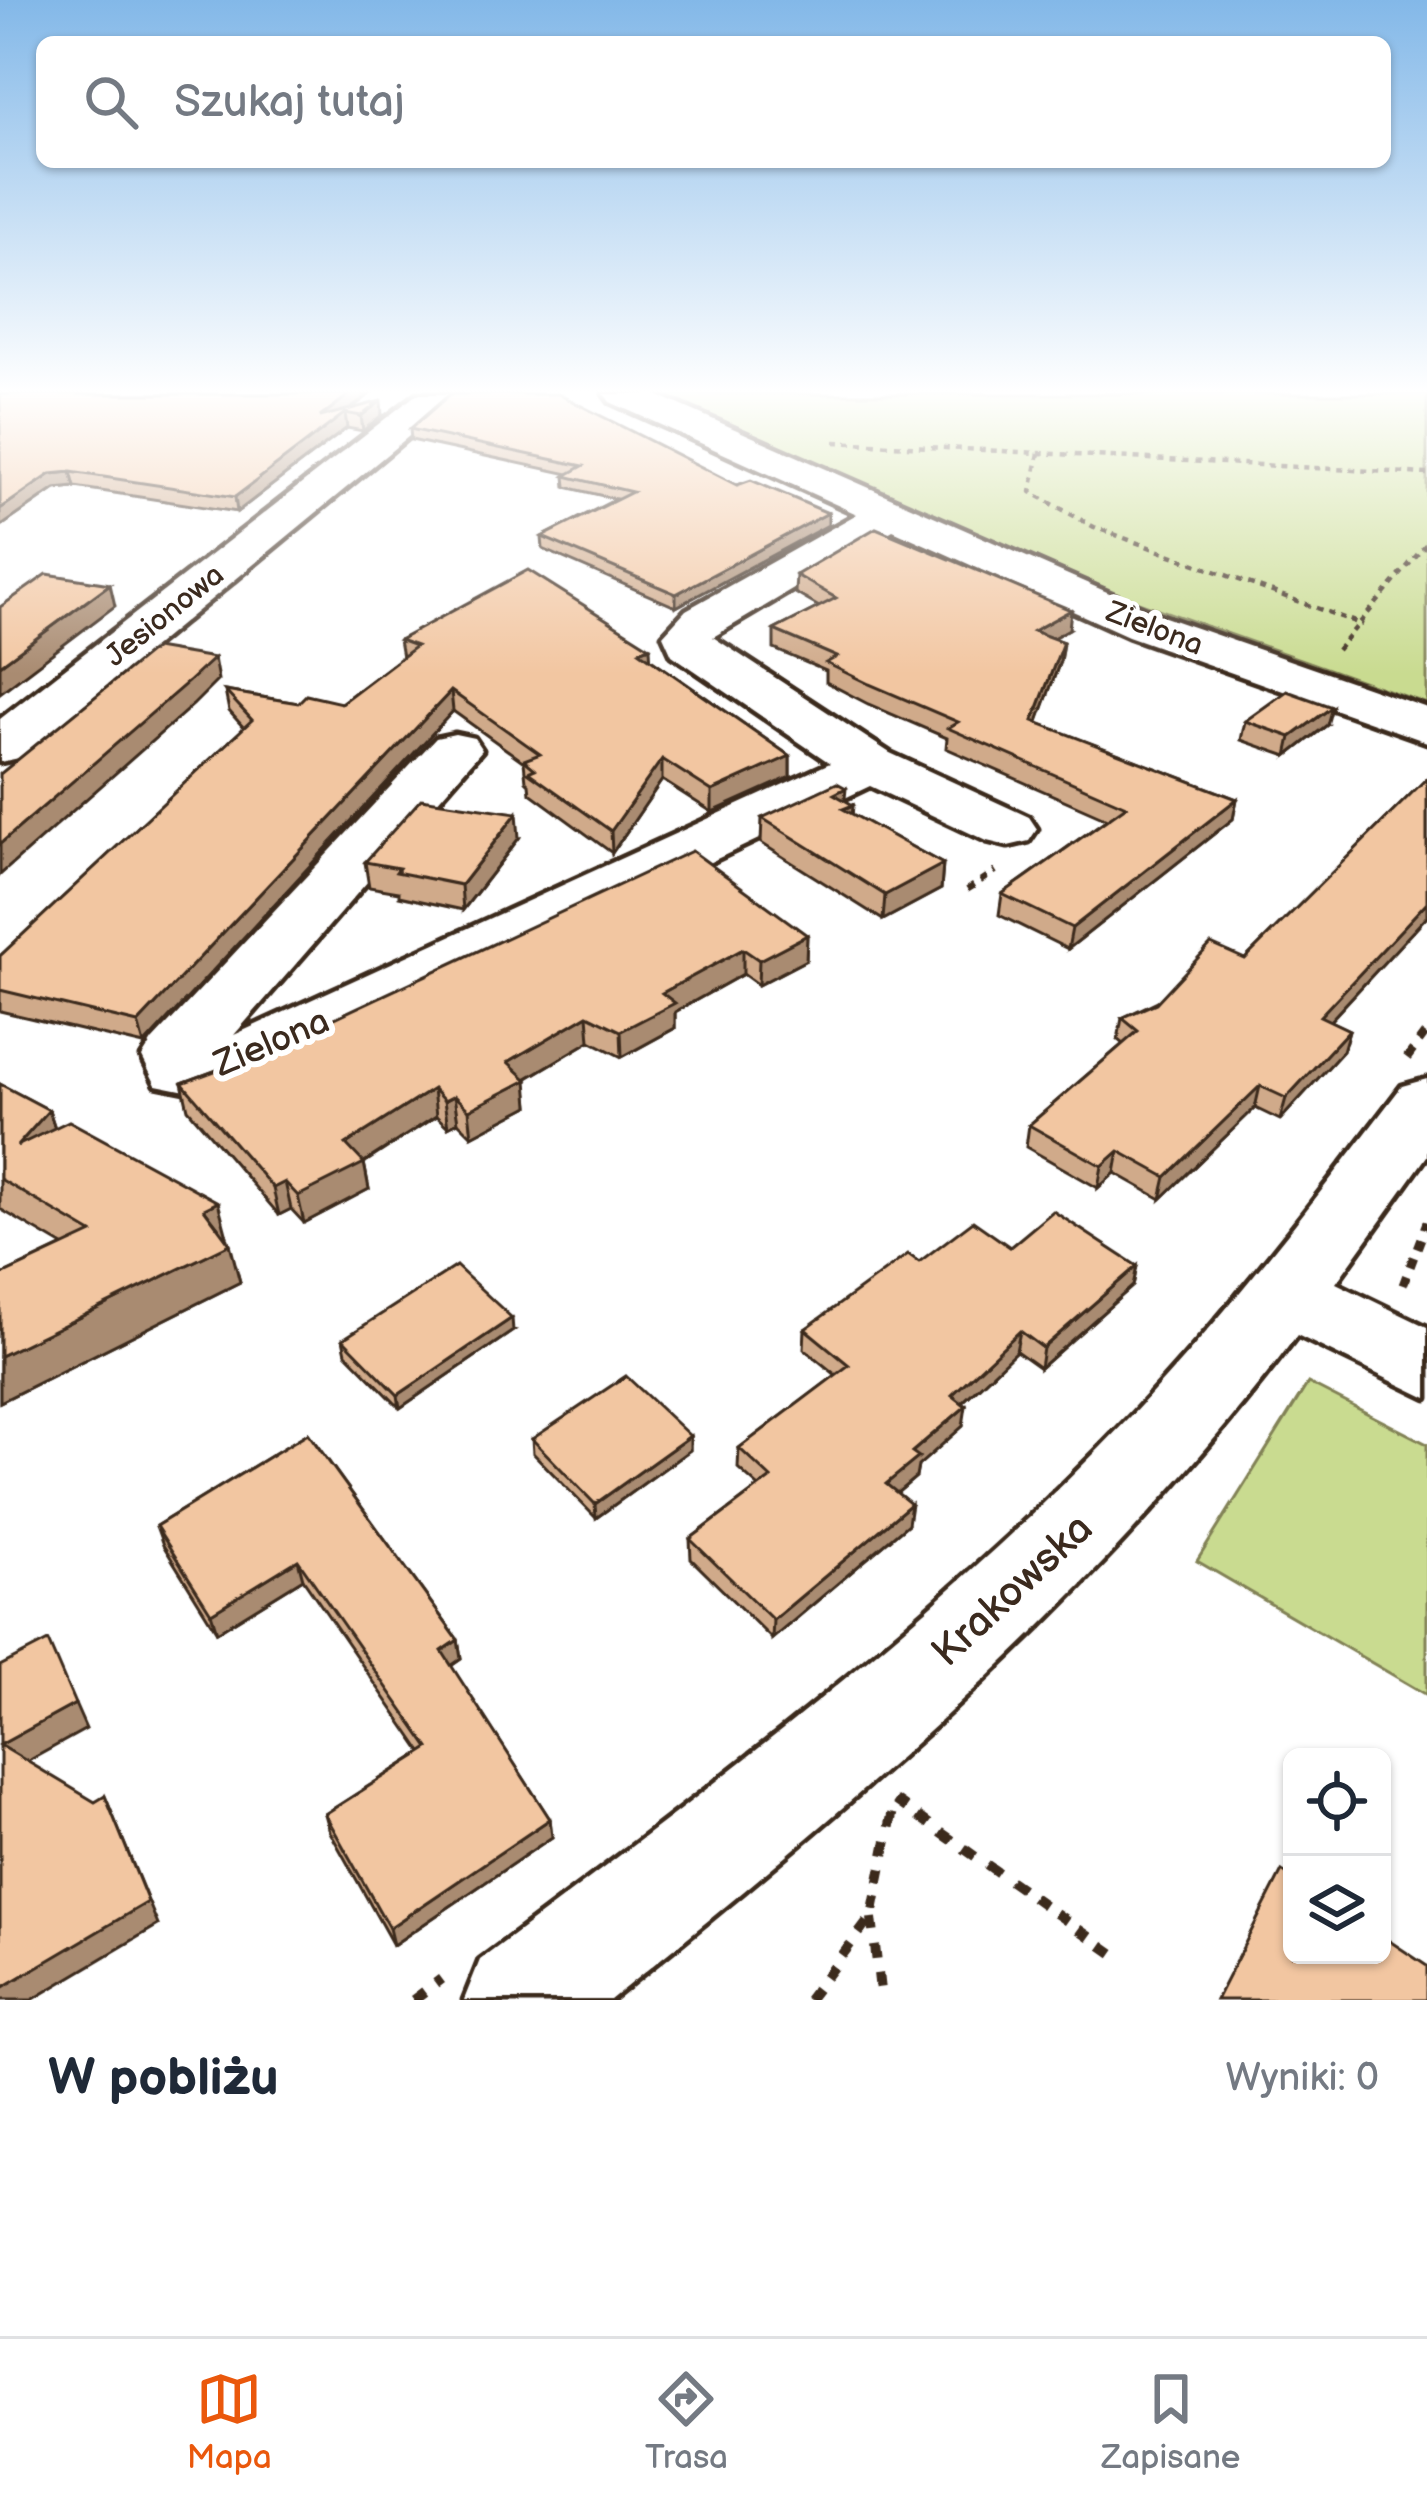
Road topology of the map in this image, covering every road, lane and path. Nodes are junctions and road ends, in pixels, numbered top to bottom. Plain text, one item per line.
1 (325, 487) edge
2 (830, 487) edge
3 (1032, 487) edge
4 (889, 514) junction
5 (1427, 543) edge
6 (1364, 626) junction
7 (1335, 652) dead end
8 (1427, 726) edge
9 (0, 746) edge
10 (455, 749) dead end
11 (870, 765) junction
12 (1007, 830) dead end
13 (290, 934) junction
14 (394, 987) junction
15 (1427, 1031) edge
16 (1410, 1089) edge
17 (1286, 1293) junction
18 (1427, 1366) edge
19 (872, 1916) junction
20 (1121, 1959) dead end
21 (484, 1987) edge
22 (413, 2000) edge
23 (808, 2000) edge
24 (881, 2000) edge

1 - 9 street, Jesionowa
2 - 4 street, Zielona
3 - 6 path
4 - 8 street, Zielona
4 - 11 street
5 - 6 path
6 - 7 path
10 - 13 street, Zielona
11 - 12 street
11 - 14 street, Zielona
13 - 14 street, Zielona
13 - 14 street, Zielona
15 - 16 path
16 - 17 street, Krakowska
17 - 18 street
17 - 21 street, Krakowska
19 - 20 path
19 - 23 path
19 - 24 path
21 - 22 path

